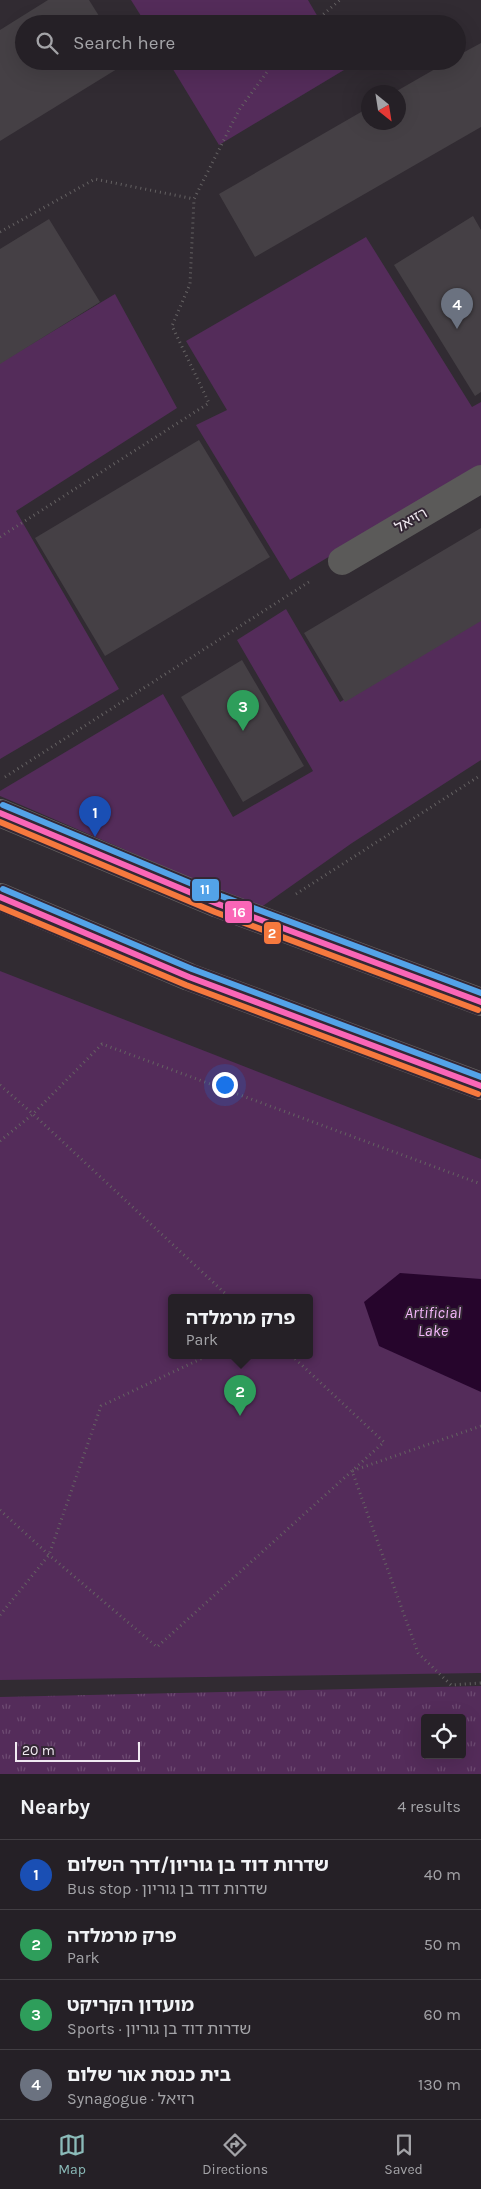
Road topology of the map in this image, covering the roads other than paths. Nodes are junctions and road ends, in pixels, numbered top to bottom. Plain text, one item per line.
1 (481, 479) edge
2 (342, 561) road end
3 (0, 812) edge
4 (0, 897) edge
5 (481, 1002) edge
6 (481, 1086) edge

1 - 2 street, רזיאל
3 - 5 main road
4 - 6 main road

